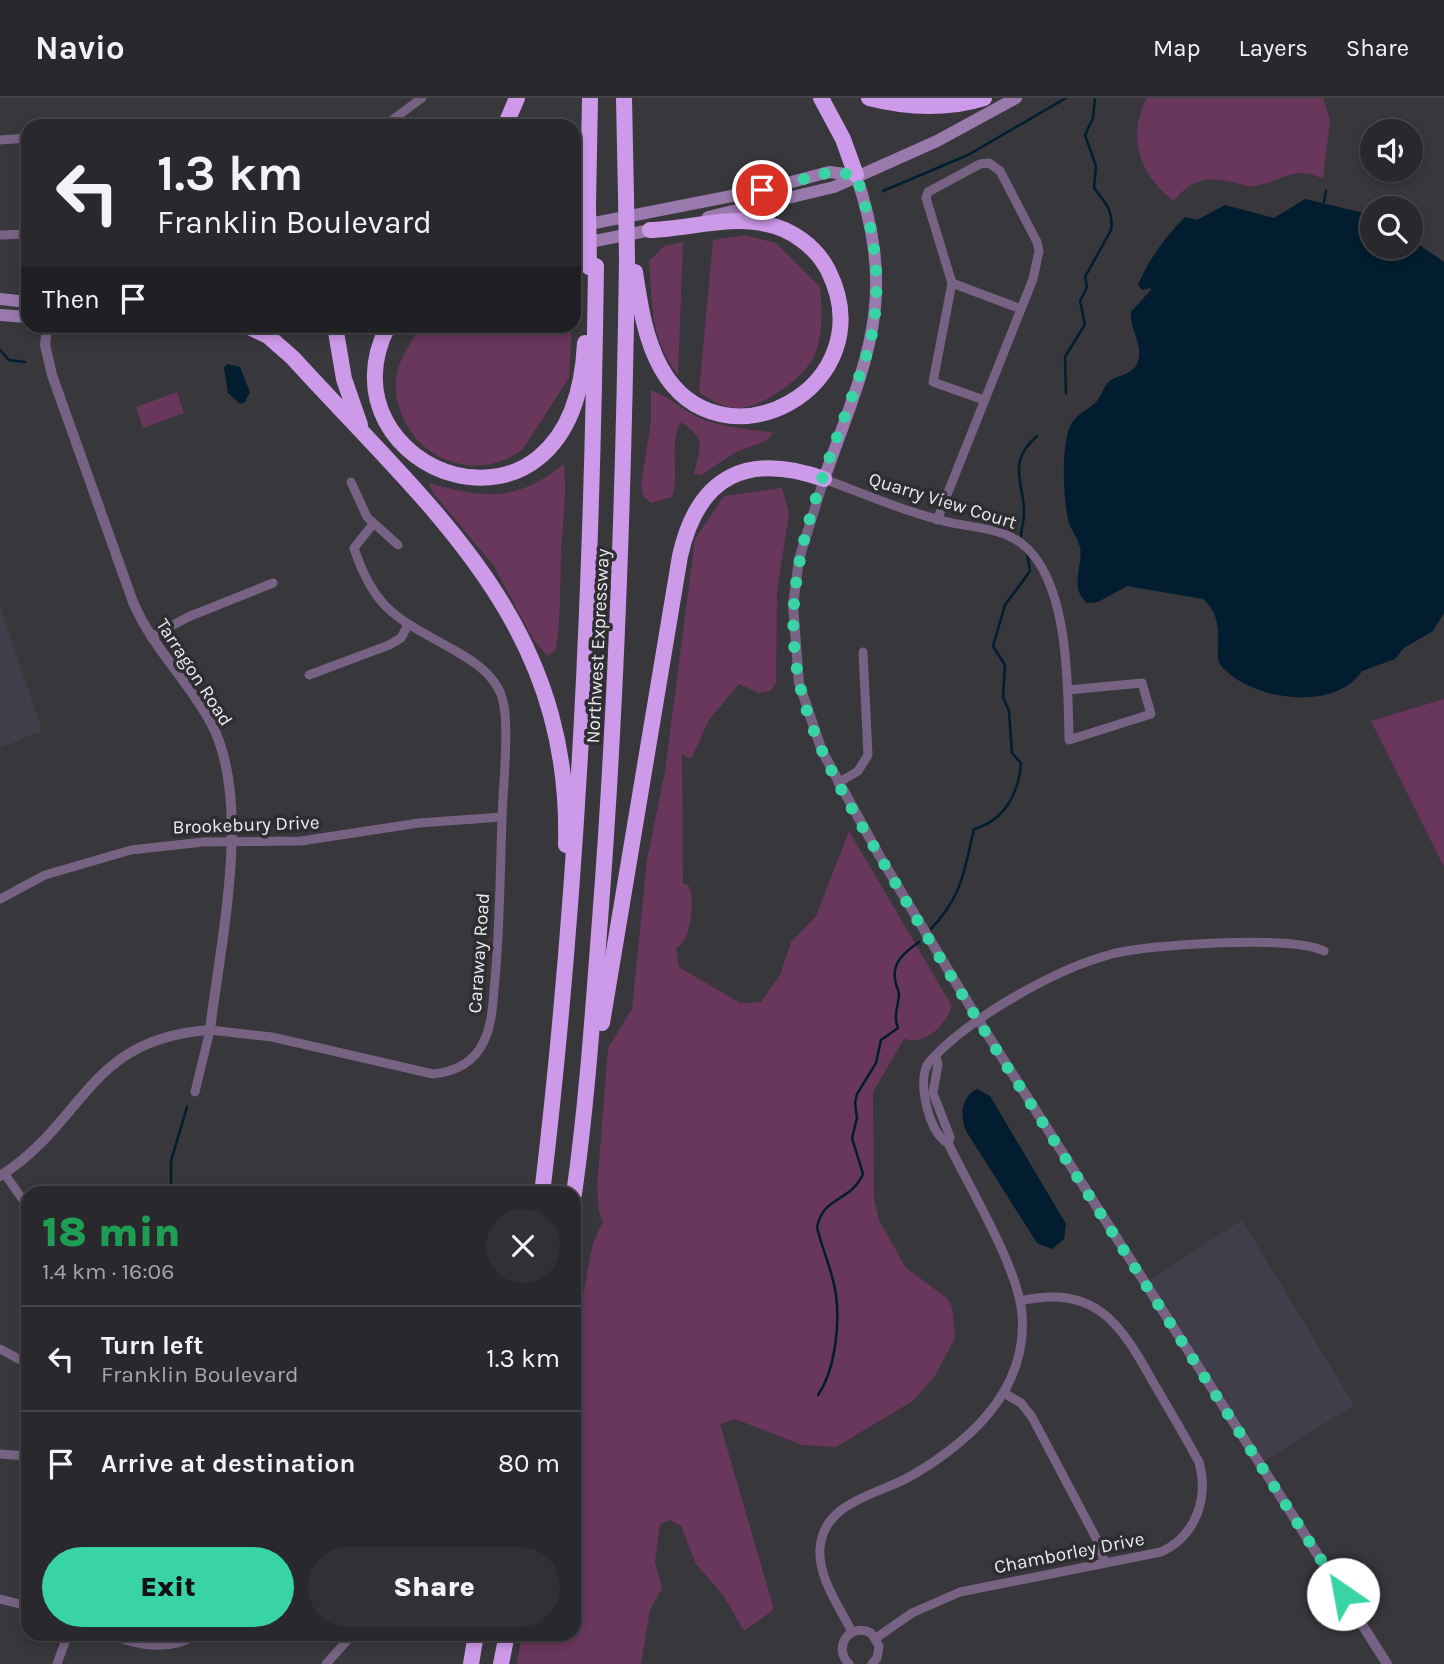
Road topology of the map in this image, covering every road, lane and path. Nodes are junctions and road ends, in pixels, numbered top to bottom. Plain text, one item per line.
1 (422, 98) edge
2 (517, 98) edge
3 (591, 98) edge
4 (624, 98) edge
5 (821, 98) edge
6 (869, 98) edge
7 (984, 98) edge
8 (1016, 98) edge
9 (394, 119) edge
10 (508, 119) edge
11 (21, 139) edge
12 (0, 141) edge
13 (856, 175) junction
14 (581, 226) edge
15 (650, 230) junction
16 (21, 234) edge
17 (0, 235) edge
18 (581, 244) edge
19 (630, 258) junction
20 (593, 266) junction
21 (952, 283) junction
22 (0, 299) edge
23 (21, 301) edge
24 (1021, 309) junction
25 (0, 314) edge
26 (21, 316) edge
27 (46, 333) edge
28 (259, 333) edge
29 (336, 333) edge
30 (385, 333) edge
31 (984, 400) junction
32 (366, 438) junction
33 (824, 479) junction
34 (351, 482) dead end
35 (937, 520) junction
36 (373, 524) junction
37 (398, 545) dead end
38 (273, 583) dead end
39 (408, 625) junction
40 (151, 637) junction
41 (863, 652) dead end
42 (309, 675) dead end
43 (1068, 690) junction
44 (838, 783) junction
45 (502, 817) junction
46 (232, 842) junction
47 (0, 899) edge
48 (1324, 951) dead end
49 (563, 1003) junction
50 (979, 1021) junction
51 (210, 1030) junction
52 (195, 1092) dead end
53 (583, 1132) junction
54 (2, 1174) edge
55 (543, 1186) edge
56 (575, 1186) edge
57 (21, 1199) edge
58 (1020, 1301) junction
59 (0, 1349) edge
60 (21, 1360) edge
61 (1004, 1393) junction
62 (0, 1454) edge
63 (21, 1456) edge
64 (1105, 1563) junction
65 (0, 1599) edge
66 (21, 1604) edge
67 (852, 1632) junction
68 (876, 1638) junction
69 (65, 1641) edge
70 (128, 1641) edge
71 (183, 1641) edge
72 (347, 1641) edge
73 (475, 1641) edge
74 (506, 1641) edge
75 (57, 1664) edge
76 (326, 1664) edge
77 (471, 1664) edge
78 (502, 1664) edge
79 (849, 1664) edge
80 (872, 1664) edge
81 (1387, 1664) edge

1 - 9 street
2 - 10 highway
3 - 20 highway, Northwest Expressway
4 - 19 highway, Northwest Expressway, bridge
5 - 13 highway
6 - 7 highway
8 - 13 main road
11 - 12 street
13 - 14 main road
13 - 15 main road
13 - 33 main road
15 - 18 main road
15 - 19 highway
16 - 17 street
19 - 53 highway, Northwest Expressway
20 - 30 highway
20 - 49 highway, Northwest Expressway
21 - 24 street
21 - 24 street
21 - 31 street
22 - 23 main road
24 - 31 street
25 - 26 main road
27 - 40 street, Tarragon Road
28 - 32 highway
29 - 32 highway
31 - 35 street
32 - 49 highway
33 - 35 street, Quarry View Court
33 - 44 street
33 - 53 highway
34 - 36 street
35 - 43 street, Quarry View Court
36 - 37 street
36 - 39 street, Caraway Road
38 - 40 street
39 - 42 street
39 - 45 street, Caraway Road
40 - 46 street, Tarragon Road
41 - 44 street
43 - 43 street, Quarry View Court
44 - 50 street
45 - 46 street, Brookebury Drive
45 - 51 street, Caraway Road
46 - 47 street, Brookebury Drive
46 - 51 street, Tarragon Road
48 - 50 street
49 - 55 highway, Northwest Expressway
50 - 58 street
50 - 81 street
51 - 52 street, Tarragon Road
51 - 54 street, Caraway Road
53 - 56 highway, Northwest Expressway
54 - 57 street
58 - 61 street
58 - 64 street, Chamborley Drive
59 - 60 street
61 - 64 street
61 - 67 street
62 - 63 street
64 - 68 street, Chamborley Drive
65 - 66 street
67 - 68 street
67 - 79 street
68 - 80 street
69 - 75 street
70 - 71 street
72 - 76 street
73 - 77 highway
74 - 78 highway

